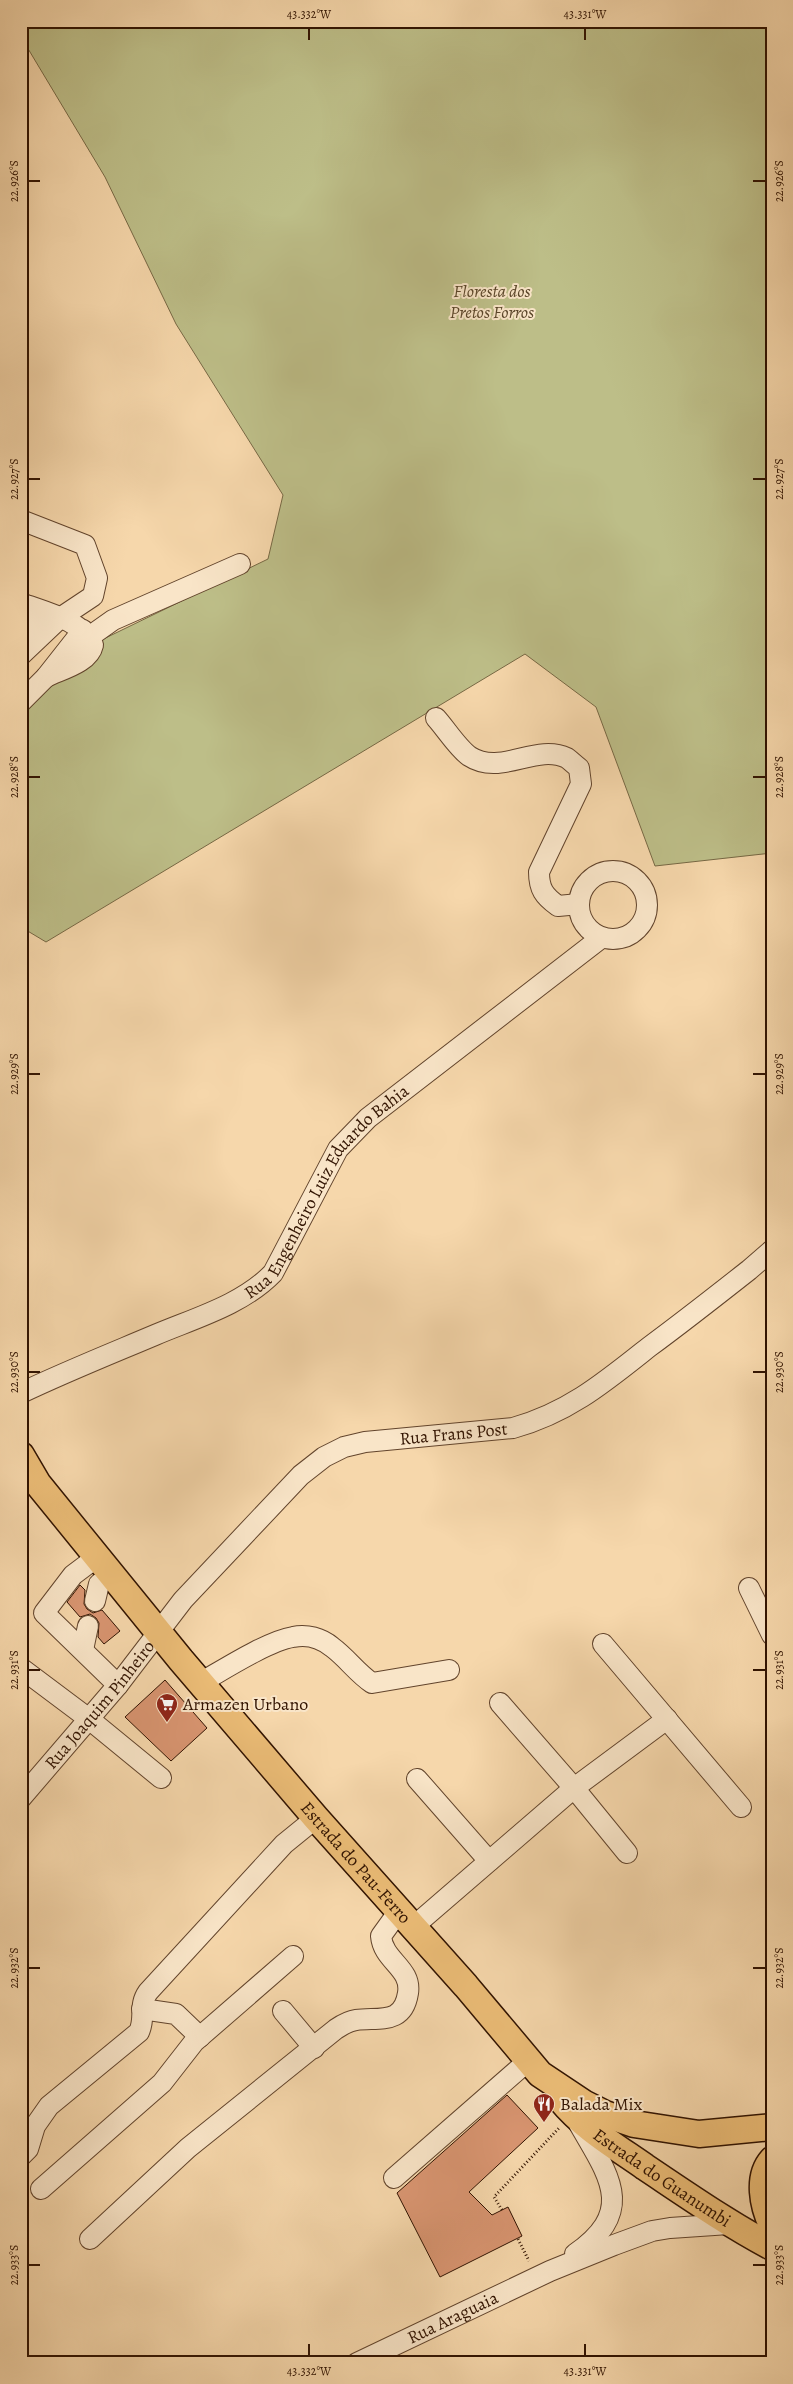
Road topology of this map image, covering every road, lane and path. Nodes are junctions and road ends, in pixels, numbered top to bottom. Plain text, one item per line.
1 (21, 520) edge
2 (240, 564) dead end
3 (21, 603) edge
4 (21, 621) edge
5 (52, 624) junction
6 (86, 634) junction
7 (21, 655) edge
8 (21, 702) edge
9 (436, 718) dead end
10 (579, 904) junction
11 (601, 938) junction
12 (772, 1250) edge
13 (21, 1393) edge
14 (21, 1455) edge
15 (104, 1566) junction
16 (749, 1588) dead end
17 (95, 1601) dead end
18 (88, 1626) dead end
19 (158, 1633) junction
20 (772, 1635) edge
21 (603, 1644) dead end
22 (83, 1650) junction
23 (21, 1668) edge
24 (449, 1670) dead end
25 (200, 1683) junction
26 (118, 1685) junction
27 (500, 1703) dead end
28 (89, 1719) junction
29 (667, 1719) junction
30 (161, 1778) dead end
31 (417, 1779) dead end
32 (574, 1788) junction
33 (21, 1798) edge
34 (741, 1808) dead end
35 (316, 1818) junction
36 (626, 1853) dead end
37 (489, 1860) junction
38 (406, 1919) junction
39 (293, 1956) dead end
40 (142, 2009) junction
41 (283, 2011) dead end
42 (200, 2037) junction
43 (314, 2048) junction
44 (534, 2068) junction
45 (574, 2116) junction
46 (772, 2127) edge
47 (21, 2156) edge
48 (772, 2160) edge
49 (394, 2178) dead end
50 (41, 2189) dead end
51 (502, 2210) dead end
52 (729, 2224) junction
53 (772, 2225) edge
54 (90, 2239) dead end
55 (518, 2239) dead end
56 (772, 2247) edge
57 (544, 2274) junction
58 (357, 2363) edge

1 - 5 street
2 - 6 street
3 - 5 street
4 - 5 street
5 - 6 street
5 - 7 street
6 - 8 street
9 - 10 street
10 - 11 street
10 - 11 street
11 - 13 street, Rua Engenheiro Luiz Eduardo Bahia
12 - 19 street, Rua Frans Post
14 - 15 main road, Estrada do Pau-Ferro
15 - 17 street
15 - 19 main road, Estrada do Pau-Ferro
15 - 22 street
16 - 20 street
18 - 22 street
19 - 25 main road, Estrada do Pau-Ferro
19 - 26 street, Rua Joaquim Pinheiro
21 - 29 street
22 - 26 street
23 - 28 street
24 - 25 street
25 - 35 main road, Estrada do Pau-Ferro
26 - 28 street, Rua Joaquim Pinheiro
27 - 32 street
28 - 30 street
28 - 33 street, Rua Joaquim Pinheiro
29 - 32 street
29 - 34 street
31 - 37 street
32 - 36 street
32 - 37 street
35 - 38 main road, Estrada do Pau-Ferro
35 - 40 street
37 - 38 street
38 - 43 street
38 - 44 main road, Estrada do Pau-Ferro
39 - 42 street
40 - 42 street
40 - 47 street
41 - 43 street
42 - 50 street
43 - 54 street
44 - 45 main road, Estrada do Guanumbi
44 - 46 main road, Estrada do Pau-Ferro
44 - 49 street
45 - 51 path
45 - 52 main road, Estrada do Guanumbi
45 - 57 street, Rua Araguaia
48 - 53 main road
52 - 56 main road, Estrada do Guanumbi
52 - 57 street, Rua Araguaia
55 - 57 path
57 - 58 street, Rua Araguaia

